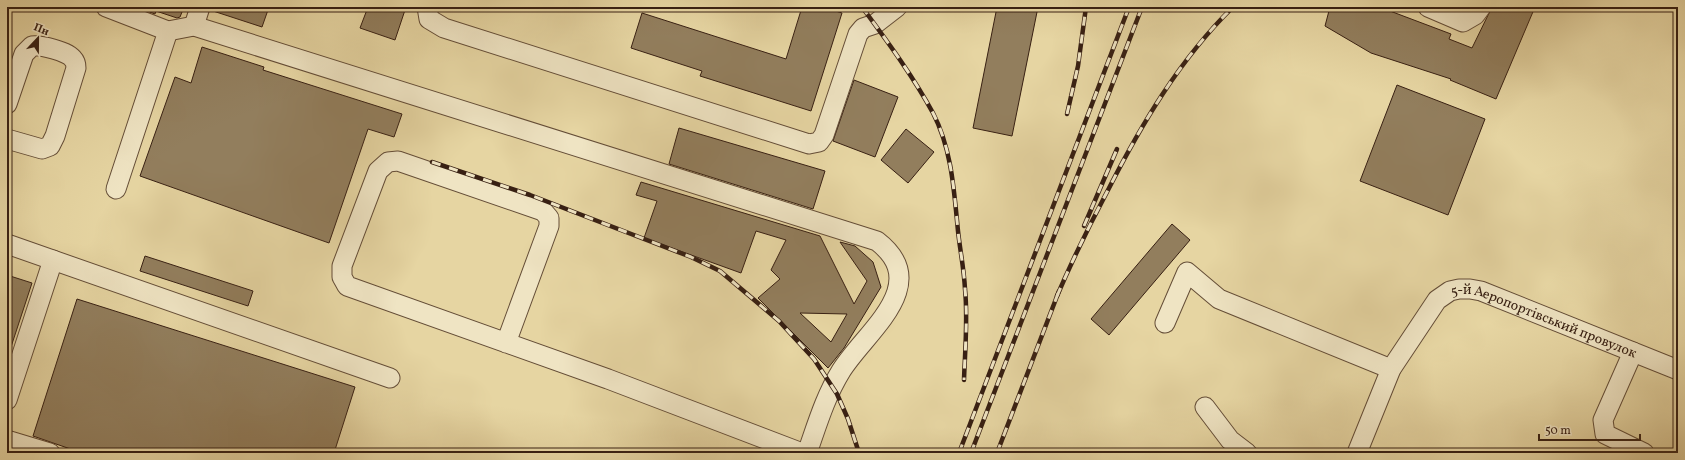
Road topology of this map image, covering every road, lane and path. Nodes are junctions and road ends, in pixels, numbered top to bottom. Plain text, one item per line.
1 (106, 7) edge
2 (200, 7) edge
3 (427, 7) edge
4 (897, 7) edge
5 (1428, 7) edge
6 (1481, 7) edge
7 (194, 26) junction
8 (168, 31) junction
9 (7, 104) edge
10 (7, 139) edge
11 (116, 189) dead end
12 (7, 244) edge
13 (53, 260) junction
14 (1165, 323) dead end
15 (506, 342) junction
16 (1633, 352) junction
17 (1391, 369) junction
18 (1678, 370) edge
19 (390, 378) dead end
20 (7, 400) edge
21 (1205, 406) dead end
22 (7, 440) edge
23 (50, 453) edge
24 (802, 453) edge
25 (807, 453) edge
26 (1247, 453) edge
27 (1357, 453) edge
28 (1644, 453) edge

1 - 8 lane
2 - 7 lane
3 - 4 lane
5 - 6 lane
7 - 8 lane
7 - 25 lane
8 - 11 lane
9 - 10 lane
12 - 13 lane
13 - 19 lane
13 - 20 lane
14 - 17 lane
15 - 15 lane
15 - 24 lane
16 - 17 lane, 5-й Аеропортівський провулок
16 - 18 lane, 5-й Аеропортівський провулок
16 - 28 lane
17 - 27 lane, 5-й Аеропортівський провулок
21 - 26 lane
22 - 23 lane

